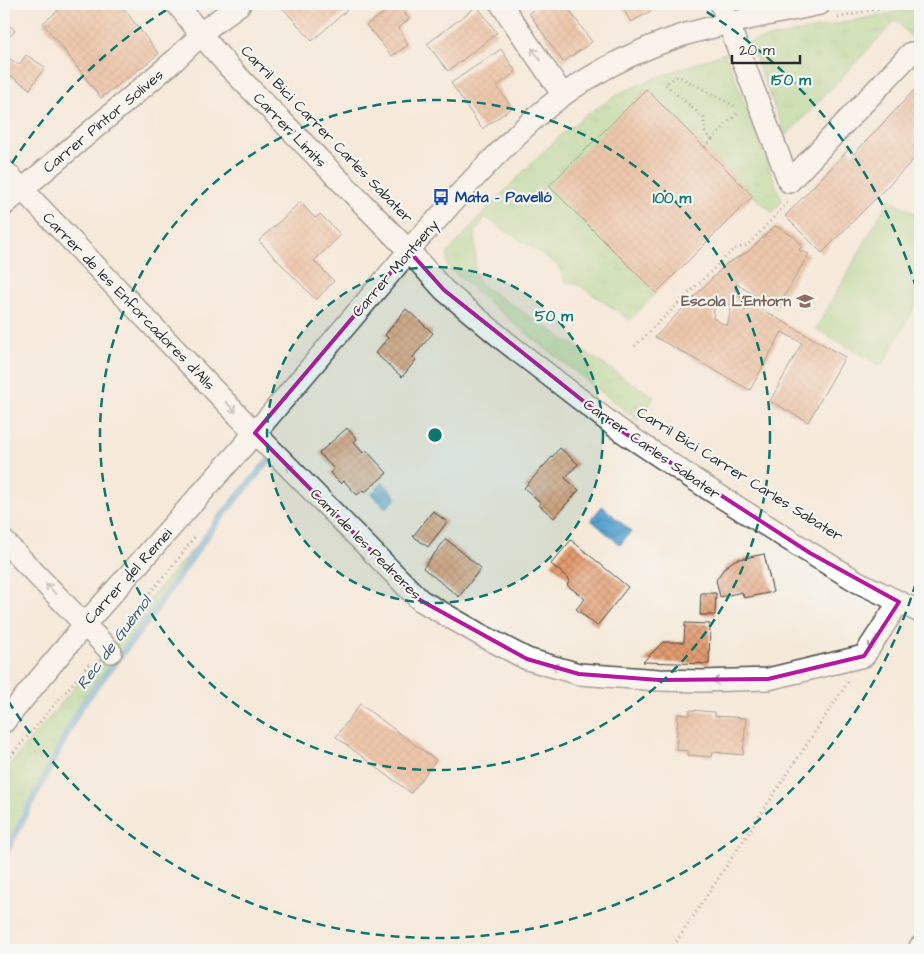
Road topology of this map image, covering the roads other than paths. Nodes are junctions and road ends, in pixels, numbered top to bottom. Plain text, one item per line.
1 (177, 4) edge
2 (240, 4) edge
3 (501, 4) edge
4 (721, 4) edge
5 (820, 4) edge
6 (728, 24) junction
7 (201, 35) junction
8 (911, 53) dead end
9 (563, 95) junction
10 (4, 170) edge
11 (23, 189) junction
12 (4, 205) edge
13 (409, 251) junction
14 (255, 433) junction
15 (4, 541) edge
16 (899, 602) junction
17 (920, 612) edge
18 (85, 624) junction
19 (108, 649) road end
20 (4, 722) edge
21 (920, 947) edge
22 (919, 950) edge

1 - 7 street, Carrer Límits
2 - 7 street, Carrer Pintor Solives
9 -> 3 street
4 - 6 street
5 - 6 street, Carrer Montseny
6 - 8 street
6 - 9 street, Carrer Montseny
7 - 11 street, Carrer Pintor Solives
7 - 13 street, Carrer Límits
9 - 13 street, Carrer Montseny
10 - 11 street, Carrer de les Enforcadores d'Alls
11 - 12 street, Carrer Pintor Solives
11 -> 14 street, Carrer de les Enforcadores d'Alls
13 - 14 street, Carrer Montseny
13 - 16 street, Carrer Carles Sabater
16 -> 14 street, Camí de les Pedreres
14 - 18 street, Carrer del Remei
18 -> 15 street
16 - 17 street, Carrer Carles Sabater
18 - 19 street
18 - 20 street, Carrer del Remei
21 - 22 street

